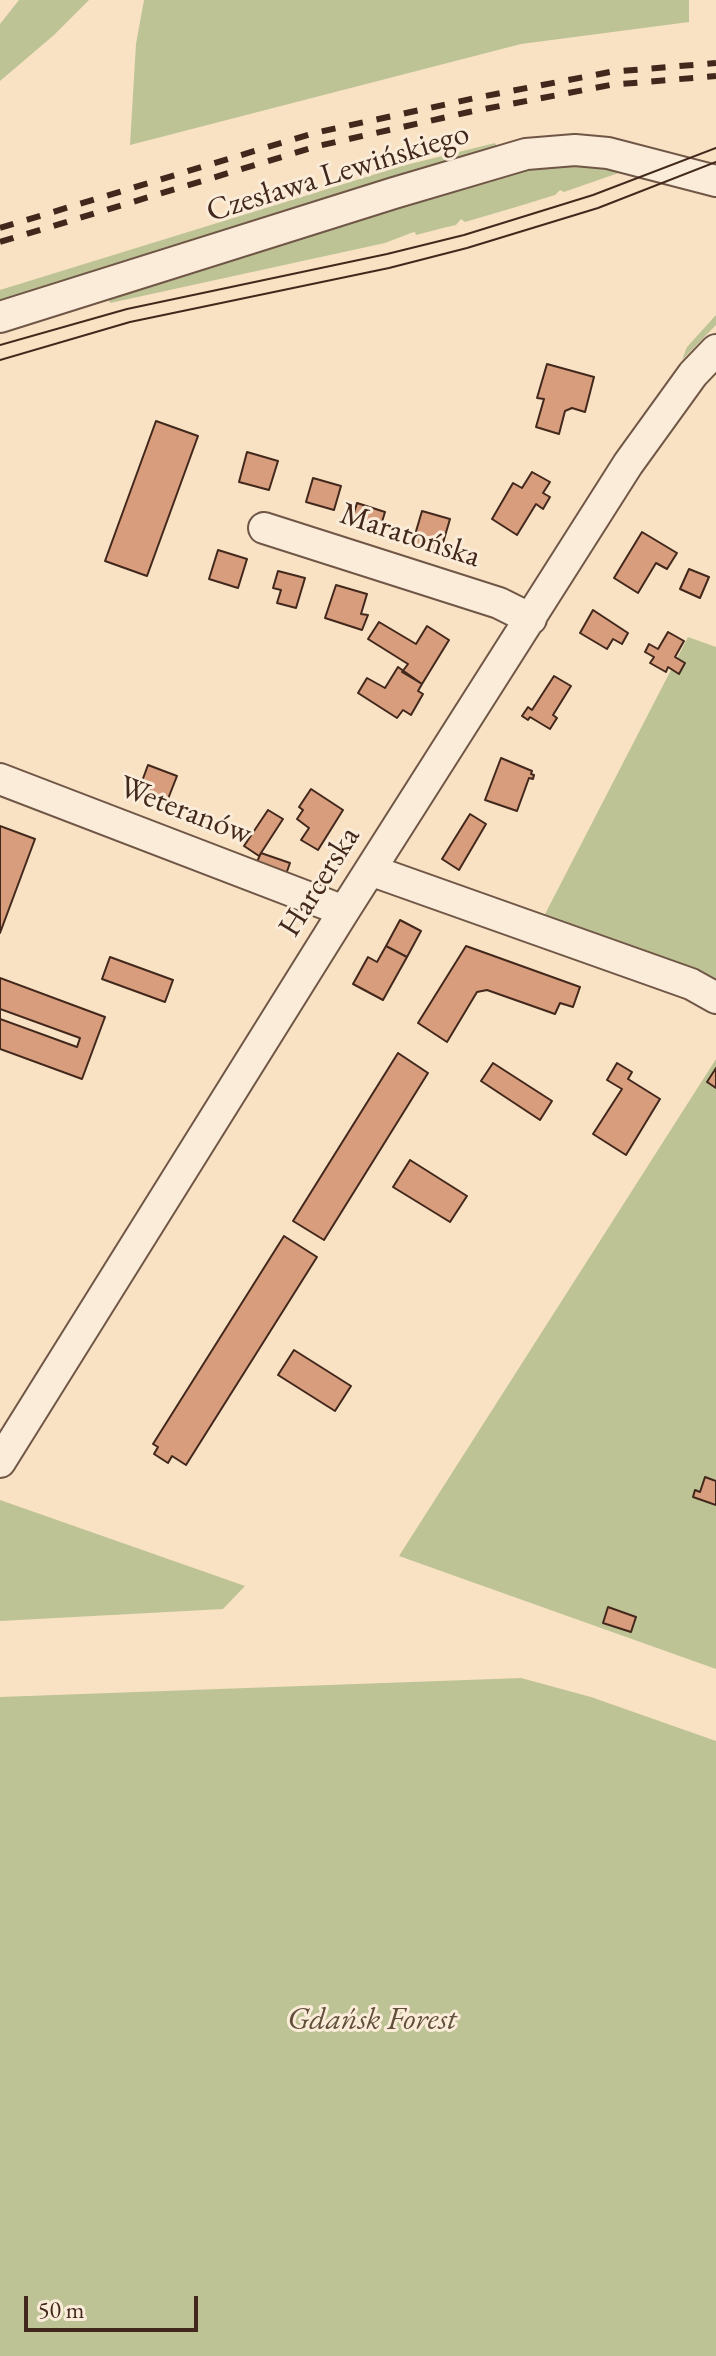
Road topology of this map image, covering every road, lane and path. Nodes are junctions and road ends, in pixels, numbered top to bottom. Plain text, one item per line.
1 (711, 183) edge
2 (0, 317) edge
3 (716, 350) edge
4 (264, 528) dead end
5 (531, 619) junction
6 (0, 779) edge
7 (370, 870) junction
8 (344, 911) junction
9 (716, 998) edge
10 (0, 1462) edge

1 - 2 street, Czesława Lewińskiego
3 - 5 street, Harcerska
4 - 5 street, Maratońska
5 - 7 street, Harcerska
6 - 8 street, Weteranów
7 - 8 street, Harcerska
7 - 9 street
8 - 10 street, Harcerska

